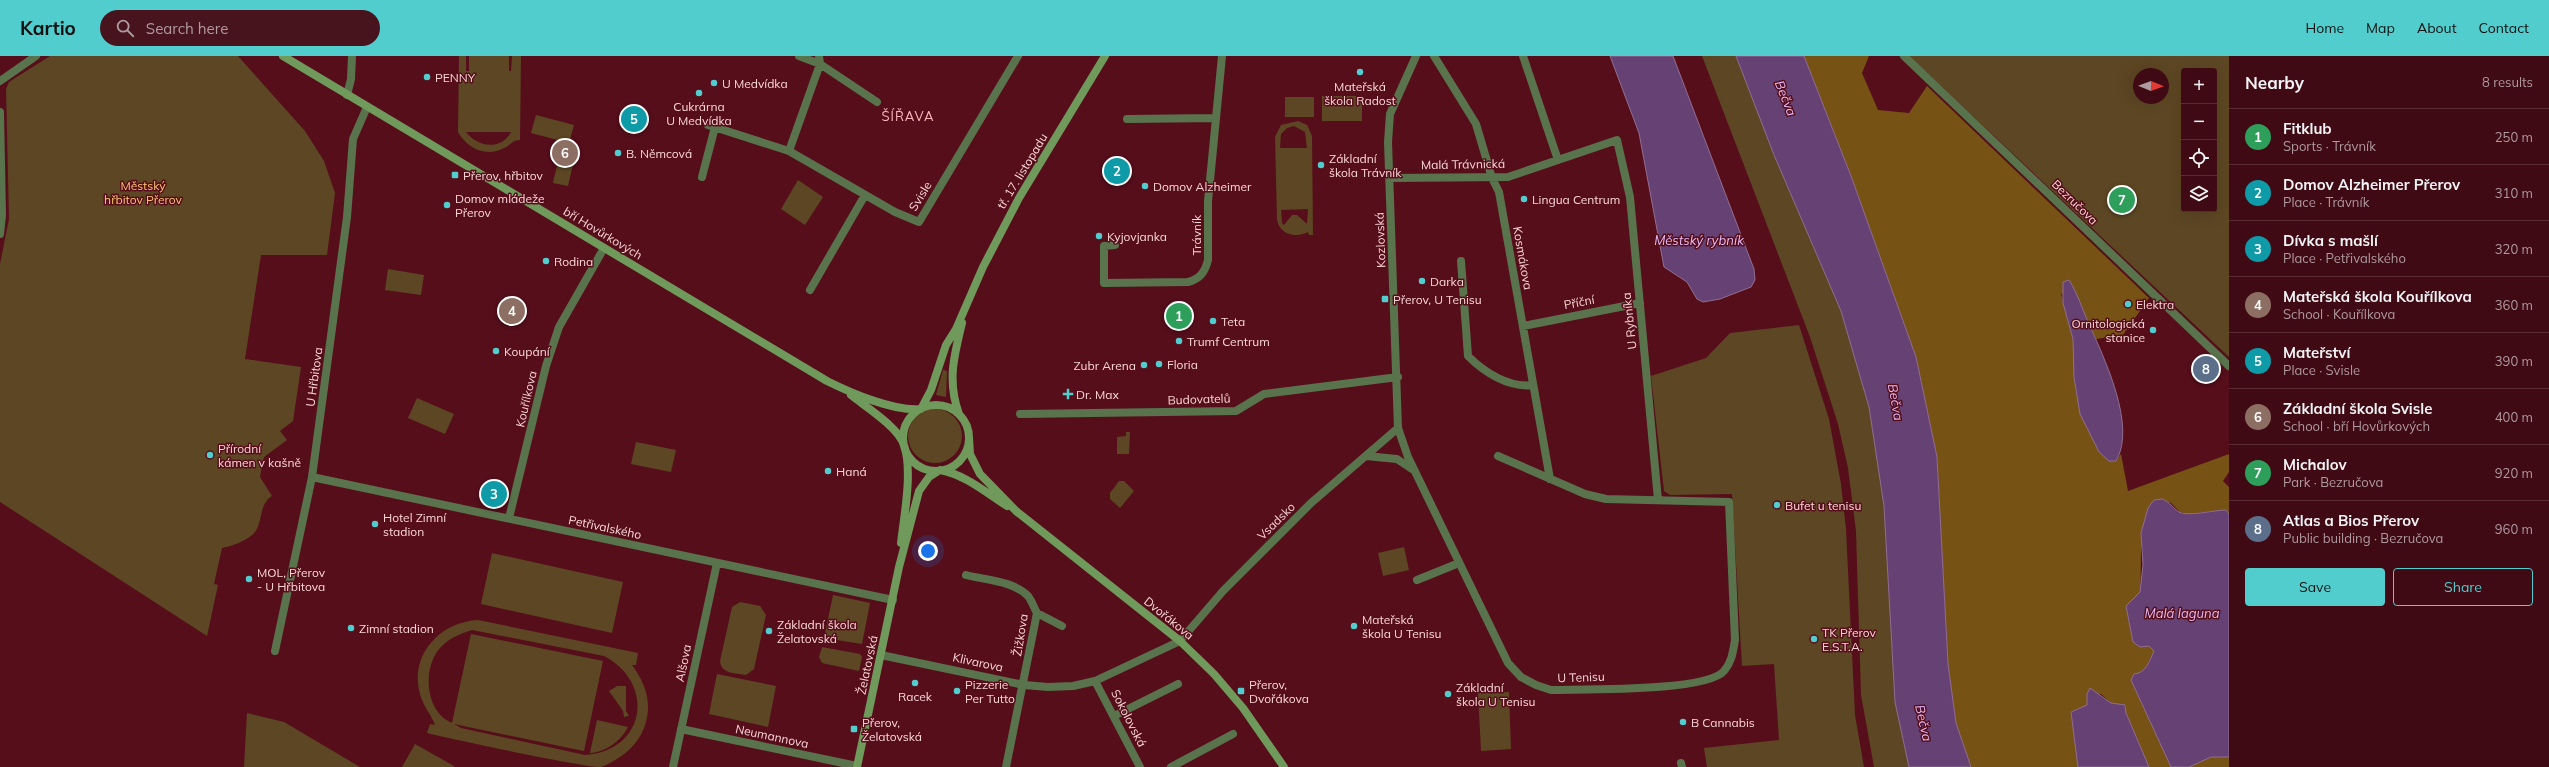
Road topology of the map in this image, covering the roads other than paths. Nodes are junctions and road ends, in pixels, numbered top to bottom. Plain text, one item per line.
1 (36, 56) edge
2 (283, 56) edge
3 (352, 56) edge
4 (799, 56) edge
5 (1018, 56) edge
6 (1105, 56) edge
7 (1222, 56) edge
8 (1416, 56) edge
9 (1434, 56) edge
10 (1523, 56) edge
11 (1904, 56) edge
12 (820, 60) edge
13 (0, 81) edge
14 (347, 95) junction
15 (878, 102) dead end
16 (367, 107) junction
17 (0, 112) edge
18 (1215, 118) junction
19 (1127, 119) dead end
20 (1617, 140) joint
21 (790, 151) junction
22 (0, 157) edge
23 (1558, 160) junction
24 (702, 178) dead end
25 (1389, 178) junction
26 (1492, 178) junction
27 (865, 195) junction
28 (0, 234) edge
29 (1115, 245) dead end
30 (604, 248) junction
31 (1461, 261) dead end
32 (810, 290) dead end
33 (967, 303) junction
34 (1640, 303) junction
35 (1523, 326) junction
36 (2229, 366) edge
37 (1398, 378) junction
38 (1533, 385) junction
39 (847, 392) junction
40 (921, 409) junction
41 (959, 414) junction
42 (1020, 414) dead end
43 (1398, 428) junction
44 (969, 438) junction
45 (904, 444) junction
46 (1366, 456) junction
47 (1498, 456) dead end
48 (940, 470) junction
49 (1414, 470) junction
50 (312, 477) junction
51 (1550, 478) junction
52 (1658, 500) junction
53 (1016, 511) junction
54 (510, 518) junction
55 (717, 563) junction
56 (1459, 563) junction
57 (899, 567) junction
58 (966, 575) dead end
59 (1417, 580) dead end
60 (893, 600) junction
61 (1037, 613) junction
62 (1062, 626) dead end
63 (1180, 641) junction
64 (275, 650) dead end
65 (881, 655) junction
66 (1095, 681) junction
67 (1178, 684) dead end
68 (1024, 685) junction
69 (1114, 716) junction
70 (681, 729) junction
71 (1234, 734) dead end
72 (857, 766) edge
73 (673, 767) edge
74 (1006, 767) edge
75 (1140, 767) edge
76 (1171, 767) edge
77 (1284, 767) edge

1 - 13 street
2 - 14 main road, bří Hovůrkových
3 - 14 street
4 - 12 street
5 - 27 street, Svisle
6 - 33 main road, tř. 17. listopadu
7 - 18 street, Trávník
8 - 25 street, Kozlovská
9 - 26 street, Kosmákova
10 - 23 street
11 - 36 street, Bezručova
12 - 15 street
12 - 21 street
14 - 16 main road, bří Hovůrkových
16 - 30 main road, bří Hovůrkových
16 - 50 street, U Hřbitova
17 - 22 street
18 - 19 street
18 - 29 street, Trávník
20 - 23 street, Malá Trávnická
20 - 34 street, U Rybníka
21 - 24 street, Svisle
21 - 27 street, Svisle
22 - 28 street
23 - 26 street, Malá Trávnická
25 - 26 street, Malá Trávnická
25 - 37 street, Kozlovská
26 - 35 street, Kosmákova
27 - 32 street
30 - 39 main road, bří Hovůrkových
30 - 54 street, Kouřílkova
31 - 38 street
33 - 40 main road, tř. 17. listopadu
33 - 41 main road, tř. 17. listopadu
34 - 35 street, Příční
34 - 52 street, U Rybníka
35 - 38 street, Kosmákova
37 - 42 street, Budovatelů
37 - 43 street, Kozlovská
38 - 51 street, Kosmákova
39 - 40 main road, bří Hovůrkových
39 - 45 main road, bří Hovůrkových
40 - 41 main road
40 - 45 main road
41 - 44 main road
43 - 46 street, Vsadsko
43 - 49 street, U Tenisu
44 - 48 main road
44 - 53 main road, Dvořákova
45 - 48 main road
45 - 57 main road, Želatovská
46 - 49 street
46 - 63 street, Vsadsko
47 - 51 street
48 - 53 main road, Dvořákova
48 - 57 main road, Želatovská
49 - 56 street, U Tenisu
50 - 54 street, Petřivalského
50 - 64 street, U Hřbitova
51 - 52 street
52 - 56 street, U Tenisu
53 - 63 main road, Dvořákova
54 - 55 street, Petřivalského
55 - 60 street, Petřivalského
55 - 70 street, Alšova
56 - 59 street
57 - 60 main road, Želatovská
58 - 61 street, Žižkova
60 - 65 main road, Želatovská
61 - 62 street
61 - 68 street, Žižkova
63 - 66 street, Klivarova
63 - 77 main road, Dvořákova
65 - 68 street, Klivarova
65 - 72 main road, Želatovská
66 - 68 street, Klivarova
66 - 69 street, Sokolovská
67 - 69 street
68 - 74 street, Žižkova
69 - 75 street, Sokolovská
70 - 72 street, Neumannova
70 - 73 street, Alšova
71 - 76 street

